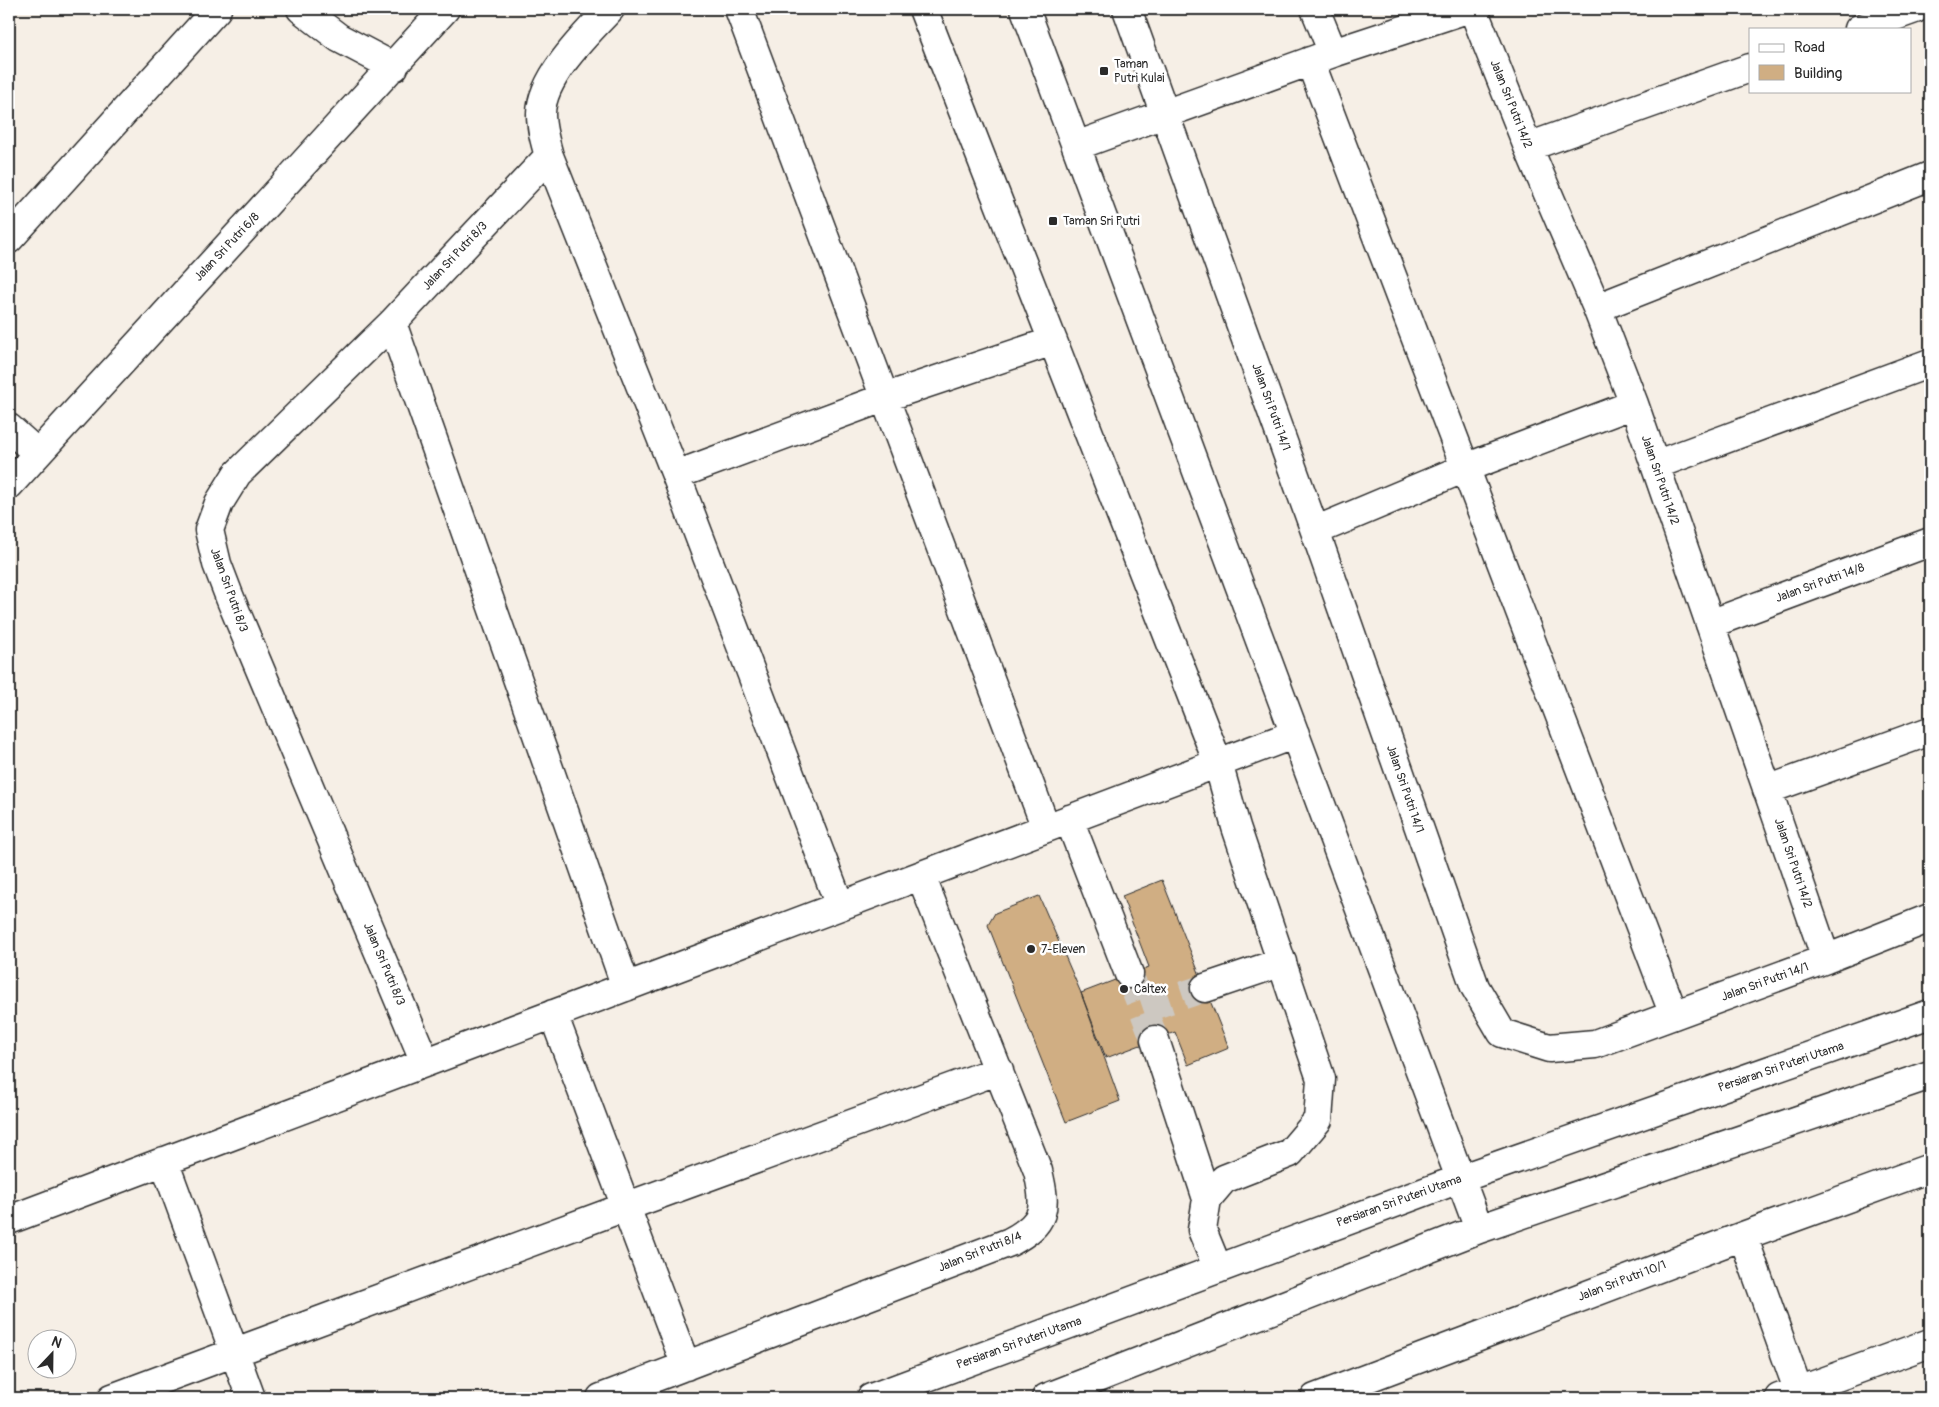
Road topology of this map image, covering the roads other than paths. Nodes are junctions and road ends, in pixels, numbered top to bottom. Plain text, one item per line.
1 (216, 9) edge
2 (301, 9) edge
3 (445, 9) edge
4 (610, 9) edge
5 (739, 9) edge
6 (923, 9) edge
7 (1024, 9) edge
8 (1127, 9) edge
9 (1315, 9) edge
10 (1467, 9) edge
11 (1473, 9) edge
12 (1915, 9) edge
13 (1862, 28) edge
14 (1322, 57) junction
15 (394, 66) junction
16 (1749, 68) edge
17 (1166, 114) junction
18 (1076, 146) junction
19 (1528, 147) junction
20 (549, 156) junction
21 (1930, 176) edge
22 (9, 239) edge
23 (1597, 308) junction
24 (392, 324) junction
25 (1053, 342) junction
26 (1930, 363) edge
27 (886, 398) junction
28 (1634, 404) junction
29 (9, 428) edge
30 (37, 453) junction
31 (1654, 465) junction
32 (1465, 468) junction
33 (676, 475) junction
34 (9, 485) edge
35 (1315, 531) junction
36 (1930, 542) edge
37 (1710, 624) junction
38 (1930, 731) edge
39 (1295, 734) junction
40 (1218, 763) junction
41 (1767, 790) junction
42 (1058, 824) junction
43 (921, 876) junction
44 (840, 906) junction
45 (1930, 918) edge
46 (1826, 959) junction
47 (1282, 962) junction
48 (1129, 974) tunnel mouth
49 (626, 987) junction
50 (1205, 988) tunnel mouth
51 (553, 1014) junction
52 (1930, 1014) edge
53 (1674, 1015) junction
54 (1155, 1040) tunnel mouth
55 (425, 1062) junction
56 (999, 1070) junction
57 (1930, 1074) edge
58 (164, 1161) junction
59 (1930, 1168) edge
60 (1462, 1178) junction
61 (1207, 1198) junction
62 (625, 1207) junction
63 (9, 1220) edge
64 (1479, 1229) junction
65 (1743, 1236) junction
66 (1218, 1269) junction
67 (1930, 1343) edge
68 (236, 1352) junction
69 (686, 1366) junction
70 (1793, 1396) edge
71 (112, 1398) edge
72 (251, 1398) edge
73 (601, 1398) edge
74 (870, 1398) edge
75 (1046, 1398) edge
76 (1315, 1398) edge

1 - 22 street
2 - 15 street
3 - 15 street, Jalan Sri Putri 6/8
4 - 20 street
5 - 27 street
6 - 25 street
7 - 18 street
8 - 17 street, Jalan Sri Putri 14/1
9 - 14 street
10 - 14 street
11 - 19 street, Jalan Sri Putri 14/2
12 - 13 street
14 - 17 street
14 - 32 street
15 - 30 street, Jalan Sri Putri 6/8
16 - 19 street
17 - 18 street
17 - 35 street, Jalan Sri Putri 14/1
18 - 39 street
19 - 23 street, Jalan Sri Putri 14/2
20 - 24 street, Jalan Sri Putri 8/3
20 - 33 street
21 - 23 street
23 - 28 street, Jalan Sri Putri 14/2
24 - 49 street
24 - 55 street, Jalan Sri Putri 8/3
25 - 27 street
25 - 40 street
26 - 31 street
27 - 33 street
27 - 42 street
28 - 31 street, Jalan Sri Putri 14/2
28 - 32 street
29 - 30 street
30 - 34 street, Jalan Sri Putri 6/8
31 - 37 street, Jalan Sri Putri 14/2
32 - 35 street
32 - 53 street
33 - 44 street
35 - 53 street, Jalan Sri Putri 14/1
36 - 37 street, Jalan Sri Putri 14/8
37 - 41 street, Jalan Sri Putri 14/2
38 - 41 street
39 - 40 street
39 - 60 street
40 - 42 street
40 - 47 street
41 - 46 street, Jalan Sri Putri 14/2
42 - 43 street
42 - 48 street
43 - 44 street
43 - 56 street, Jalan Sri Putri 8/4
44 - 49 street
45 - 46 street, Jalan Sri Putri 14/1
46 - 53 street, Jalan Sri Putri 14/1
47 - 50 street
47 - 61 street
49 - 51 street
51 - 55 street
51 - 62 street
52 - 60 street, Persiaran Sri Puteri Utama
54 - 61 street
55 - 58 street
56 - 62 street
56 - 69 street, Jalan Sri Putri 8/4
57 - 64 street
58 - 63 street
58 - 68 street
59 - 65 street, Jalan Sri Putri 10/1
60 - 64 street
60 - 66 street, Persiaran Sri Puteri Utama
61 - 66 street
62 - 68 street
62 - 69 street
64 - 75 street
65 - 70 street
65 - 76 street, Jalan Sri Putri 10/1
66 - 74 street, Persiaran Sri Puteri Utama
67 - 70 street
68 - 71 street
68 - 72 street
69 - 73 street, Jalan Sri Putri 8/4

